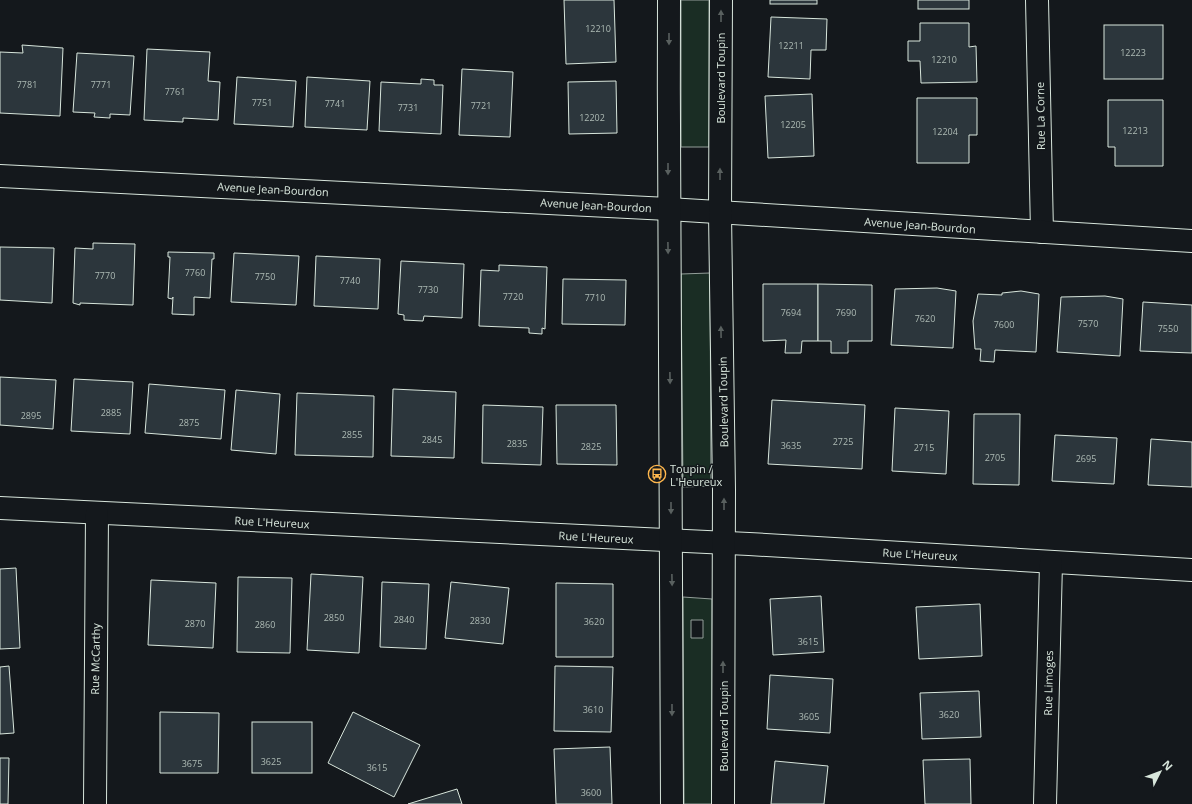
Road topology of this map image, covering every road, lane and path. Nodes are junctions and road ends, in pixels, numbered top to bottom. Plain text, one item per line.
1 (669, 0) edge
2 (721, 0) edge
3 (1037, 0) edge
4 (0, 176) edge
5 (668, 209) junction
6 (720, 213) junction
7 (1042, 232) junction
8 (1192, 241) edge
9 (0, 508) edge
10 (97, 513) junction
11 (671, 541) junction
12 (724, 543) junction
13 (1051, 563) junction
14 (1192, 570) edge
15 (94, 804) edge
16 (672, 804) edge
17 (723, 804) edge
18 (1045, 804) edge

1 -> 5 street
6 -> 2 street, Boulevard Toupin
3 - 7 street, Rue La Corne
4 - 5 street, Avenue Jean-Bourdon
5 - 6 street, Avenue Jean-Bourdon
5 -> 11 street
6 - 7 street, Avenue Jean-Bourdon
12 -> 6 street, Boulevard Toupin
7 - 8 street, Avenue Jean-Bourdon
9 - 10 street, Rue L'Heureux
10 - 11 street, Rue L'Heureux
10 - 15 street, Rue McCarthy
11 - 12 street, Rue L'Heureux
11 -> 16 street
12 - 13 street, Rue L'Heureux
17 -> 12 street, Boulevard Toupin
13 - 14 street, Rue L'Heureux
13 - 18 street, Rue Limoges

